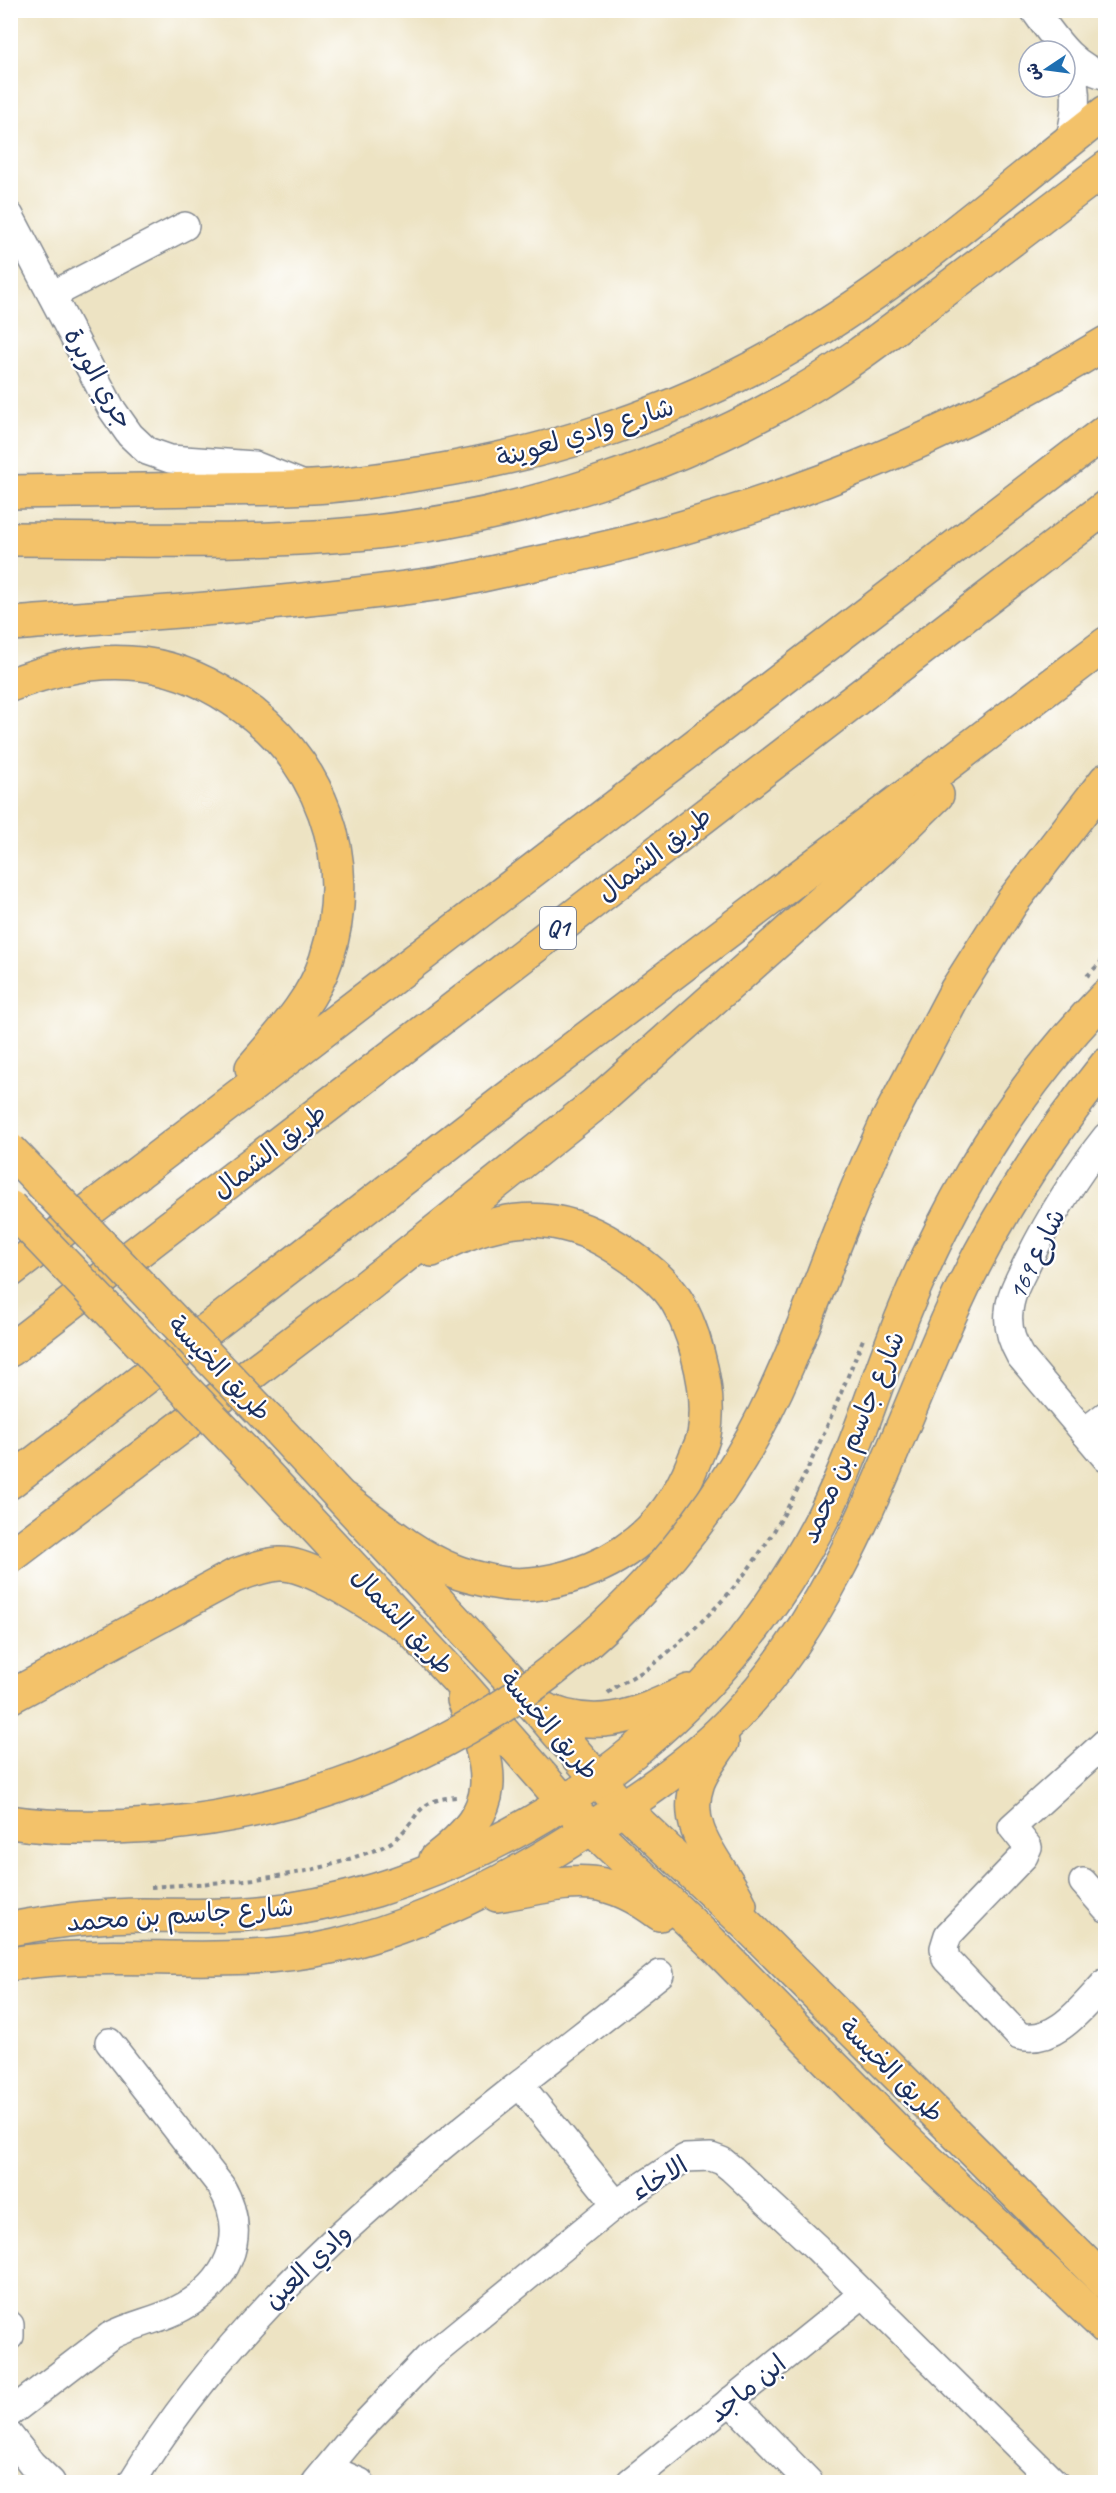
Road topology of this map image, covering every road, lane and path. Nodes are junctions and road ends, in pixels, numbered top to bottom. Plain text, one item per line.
1 (1034, 10) edge
2 (1055, 39) edge
3 (1077, 61) edge
4 (1106, 76) edge
5 (1076, 99) edge
6 (1106, 111) edge
7 (1069, 140) junction
8 (1106, 168) edge
9 (10, 216) edge
10 (185, 226) dead end
11 (52, 295) junction
12 (1106, 343) edge
13 (1106, 431) edge
14 (310, 487) junction
15 (10, 492) edge
16 (1106, 507) edge
17 (10, 539) edge
18 (10, 624) edge
19 (1106, 645) edge
20 (10, 685) edge
21 (964, 753) junction
22 (1106, 780) edge
23 (1106, 957) edge
24 (1095, 987) edge
25 (1106, 1065) edge
26 (210, 1116) junction
27 (1106, 1137) edge
28 (10, 1150) edge
29 (10, 1207) edge
30 (10, 1271) edge
31 (367, 1286) junction
32 (865, 1335) dead end
33 (10, 1350) edge
34 (1106, 1415) edge
35 (1083, 1432) junction
36 (1106, 1458) edge
37 (10, 1482) edge
38 (344, 1500) junction
39 (10, 1557) edge
40 (407, 1626) junction
41 (454, 1676) junction
42 (711, 1680) junction
43 (10, 1698) edge
44 (532, 1703) junction
45 (736, 1716) junction
46 (600, 1722) junction
47 (1106, 1742) edge
48 (598, 1780) junction
49 (486, 1795) junction
50 (564, 1802) junction
51 (622, 1807) junction
52 (10, 1822) edge
53 (591, 1828) junction
54 (410, 1878) junction
55 (1083, 1882) dead end
56 (147, 1887) dead end
57 (459, 1901) junction
58 (1106, 1908) edge
59 (748, 1926) junction
60 (10, 1929) edge
61 (711, 1942) junction
62 (10, 1964) edge
63 (660, 1974) dead end
64 (1106, 1982) edge
65 (109, 2042) dead end
66 (520, 2085) junction
67 (616, 2204) junction
68 (1101, 2273) edge
69 (863, 2294) junction
70 (10, 2325) edge
71 (1106, 2328) edge
72 (10, 2336) edge
73 (730, 2402) junction
74 (10, 2413) edge
75 (10, 2436) edge
76 (322, 2475) edge
77 (51, 2482) edge
78 (132, 2482) edge
79 (360, 2482) edge
80 (630, 2482) edge
81 (809, 2482) edge
82 (1054, 2482) edge

1 - 2 street
3 - 4 street
5 - 7 street
6 - 7 main road, شارع وادي لعوينة
7 - 14 main road, شارع وادي لعوينة
8 - 17 main road, شارع وادي لعوينة
9 - 11 street, جري الوبرة
10 - 11 street
11 - 14 street, جري الوبرة
12 - 18 main road
13 - 26 main road
14 - 15 main road, شارع وادي لعوينة
16 - 33 main road, طريق الشمال / Q1
19 - 21 main road
20 - 26 main road
21 - 31 main road
21 - 37 main road
22 - 52 main road, bridge
23 - 24 path
24 - 42 main road, شارع جاسم بن محمد
25 - 45 main road, شارع جاسم بن محمد
26 - 30 main road
27 - 35 street, شارع 169
28 - 38 main road, طريق الخيسة, bridge
29 - 40 main road, طريق الشمال, bridge
31 - 38 main road
31 - 39 main road
32 - 46 path
34 - 35 street
35 - 36 street, شارع 169
38 - 44 main road, طريق الخيسة
40 - 41 main road, طريق الشمال
40 - 43 main road
41 - 49 main road
41 - 50 main road, طريق الشمال
42 - 46 main road
42 - 48 main road, شارع جاسم بن محمد
44 - 46 main road
44 - 48 main road, طريق الخيسة
45 - 51 main road, شارع جاسم بن محمد
45 - 59 main road
47 - 64 street
48 - 50 main road, شارع جاسم بن محمد
48 - 51 main road, طريق الخيسة
49 - 54 main road
49 - 56 path
50 - 53 main road, طريق الشمال
50 - 54 main road, شارع جاسم بن محمد
51 - 53 main road, شارع جاسم بن محمد
51 - 59 main road, طريق الخيسة
53 - 57 main road, شارع جاسم بن محمد
53 - 61 main road, طريق الخيسة
54 - 60 main road, شارع جاسم بن محمد
55 - 58 street
57 - 61 main road
57 - 62 main road, شارع جاسم بن محمد
59 - 68 main road, طريق الخيسة
61 - 71 main road, طريق الخيسة
63 - 66 street, وادي العين
65 - 74 street
66 - 67 street
66 - 78 street, وادي العين
67 - 69 street, الاخاء
67 - 76 street, الاخاء
69 - 73 street, ابن ماجد
69 - 82 street, الاخاء
70 - 72 street
73 - 80 street, ابن ماجد
73 - 81 street
75 - 77 street
76 - 79 street

